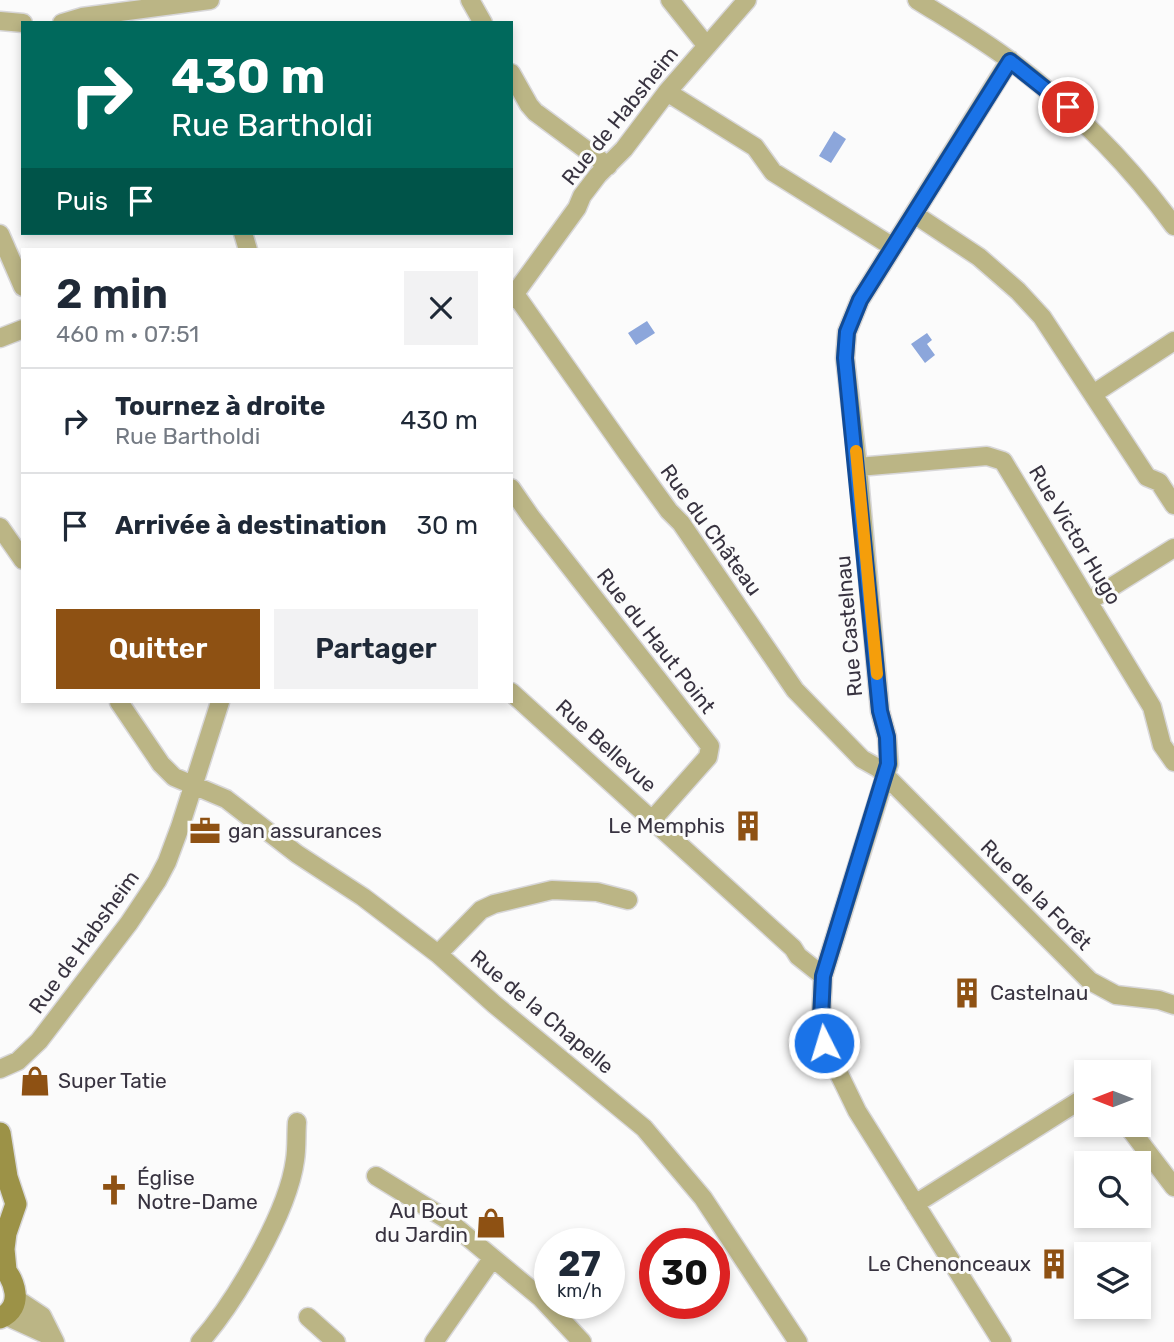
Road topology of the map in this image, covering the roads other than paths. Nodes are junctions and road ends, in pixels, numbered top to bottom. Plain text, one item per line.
1 (210, 0) edge
2 (471, 0) edge
3 (670, 0) edge
4 (747, 0) edge
5 (917, 0) edge
6 (70, 21) edge
7 (482, 21) edge
8 (0, 22) edge
9 (21, 23) edge
10 (706, 45) junction
11 (1010, 61) junction
12 (513, 77) edge
13 (667, 92) junction
14 (608, 166) junction
15 (914, 214) junction
16 (1174, 226) edge
17 (0, 234) edge
18 (893, 247) junction
19 (21, 282) edge
20 (513, 296) edge
21 (21, 330) edge
22 (0, 338) edge
23 (1174, 341) edge
24 (1093, 394) junction
25 (858, 467) junction
26 (513, 491) edge
27 (1174, 505) edge
28 (0, 527) edge
29 (1174, 548) edge
30 (21, 557) edge
31 (1089, 601) junction
32 (513, 694) edge
33 (120, 703) edge
34 (220, 703) edge
35 (1174, 762) edge
36 (886, 777) junction
37 (192, 786) junction
38 (653, 819) junction
39 (628, 900) dead end
40 (438, 954) junction
41 (823, 976) junction
42 (1172, 1001) edge
43 (0, 1069) edge
44 (1074, 1104) edge
45 (297, 1122) dead end
46 (0, 1133) edge
47 (1137, 1138) edge
48 (376, 1176) dead end
49 (7, 1177) junction
50 (1174, 1187) edge
51 (915, 1204) junction
52 (0, 1212) edge
53 (492, 1259) junction
54 (3, 1267) edge
55 (7, 1310) edge
56 (307, 1317) dead end
57 (54, 1340) edge
58 (200, 1342) edge
59 (336, 1342) edge
60 (434, 1342) edge
61 (582, 1342) edge
62 (798, 1342) edge
63 (1002, 1342) edge

1 - 6 street
2 - 7 street
3 - 10 street
4 - 10 street, Rue de Habsheim
5 - 11 street
8 - 9 street
10 - 13 street, Rue de Habsheim
11 - 15 street, Rue Castelnau
11 - 16 street
12 - 14 street
13 - 14 street, Rue de Habsheim
13 - 18 street
14 - 20 street, Rue de Habsheim
15 - 18 street, Rue Castelnau
15 - 24 street
17 - 19 street
18 - 25 street, Rue Castelnau
20 - 36 street, Rue du Château
21 - 22 street
23 - 24 street
24 - 27 street
25 - 31 street, Rue Victor Hugo
25 - 36 street, Rue Castelnau
26 - 38 street, Rue du Haut Point
28 - 30 street
29 - 31 street
31 - 35 street, Rue Victor Hugo
32 - 38 street, Rue Bellevue
33 - 37 street, Rue de la Chapelle
34 - 37 street, Rue de Habsheim
36 - 41 street, Rue Castelnau
36 - 42 street, Rue de la Forêt
37 - 40 street, Rue de la Chapelle
37 - 43 street, Rue de Habsheim
38 - 41 street, Rue Bellevue
39 - 40 street
40 - 62 street, Rue de la Chapelle
41 - 51 street, Rue Castelnau
44 - 51 street
45 - 58 street
46 - 49 street
47 - 50 street
48 - 53 street
49 - 52 street
49 - 54 street
51 - 63 street, Rue Castelnau
53 - 60 street
53 - 61 street
54 - 55 street
55 - 57 street
56 - 59 street

